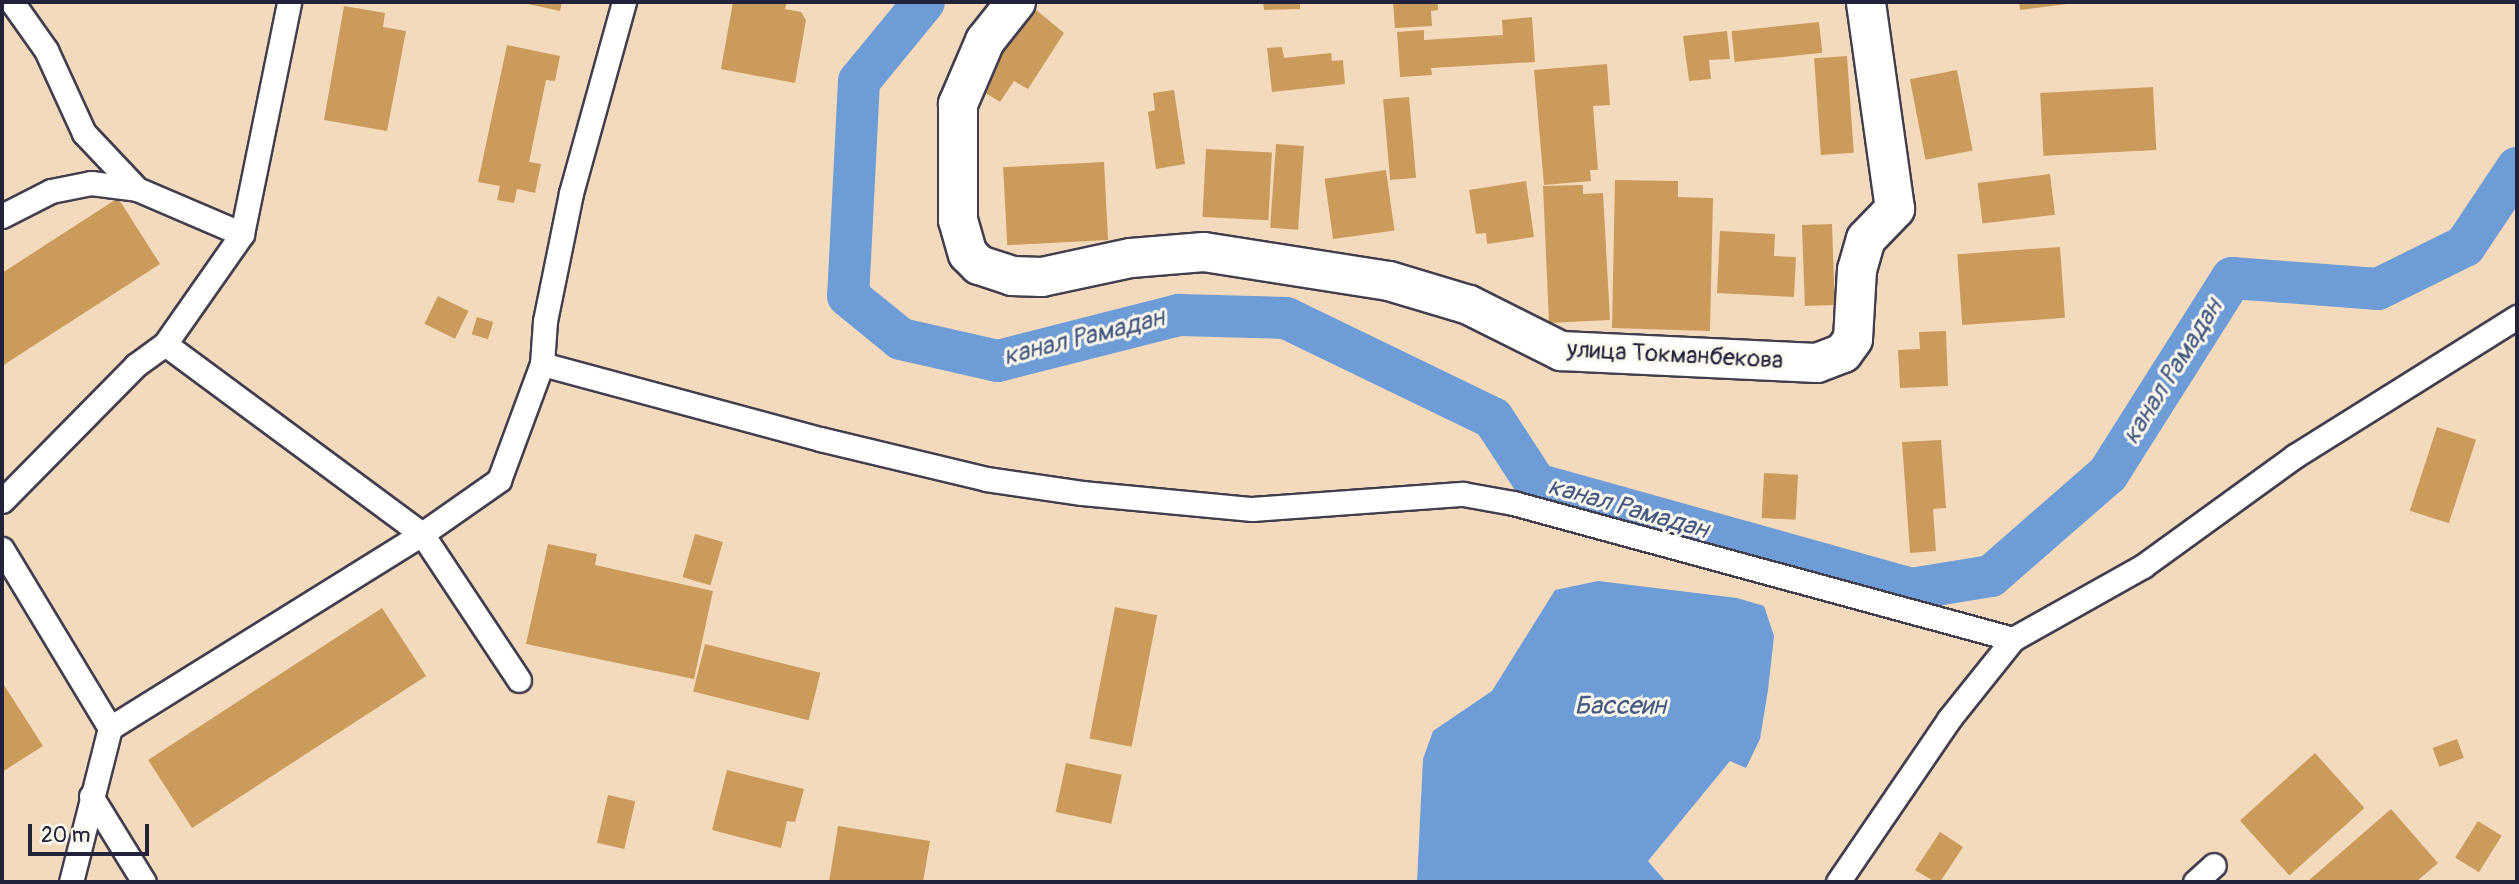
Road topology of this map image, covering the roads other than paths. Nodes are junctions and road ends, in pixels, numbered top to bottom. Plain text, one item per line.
1 (12, 2) edge
2 (289, 2) edge
3 (624, 2) edge
4 (1016, 2) edge
5 (1866, 2) edge
6 (137, 189) junction
7 (2, 216) edge
8 (242, 234) junction
9 (2517, 317) edge
10 (165, 344) junction
11 (542, 364) junction
12 (2, 501) edge
13 (422, 534) junction
14 (2, 549) edge
15 (2013, 639) junction
16 (519, 680) dead end
17 (110, 728) junction
18 (91, 796) junction
19 (2214, 865) dead end
20 (71, 882) edge
21 (144, 882) edge
22 (1838, 882) edge
23 (2195, 882) edge

1 - 6 lane
2 - 8 lane
3 - 11 lane
4 - 5 street, улица Токманбекова
6 - 7 lane
6 - 8 lane
8 - 10 lane
9 - 15 lane
10 - 12 lane
10 - 13 lane
11 - 13 lane
11 - 15 lane
13 - 16 lane
13 - 17 lane
14 - 17 lane
15 - 22 lane
17 - 18 lane
18 - 20 lane
18 - 21 lane
19 - 23 lane

